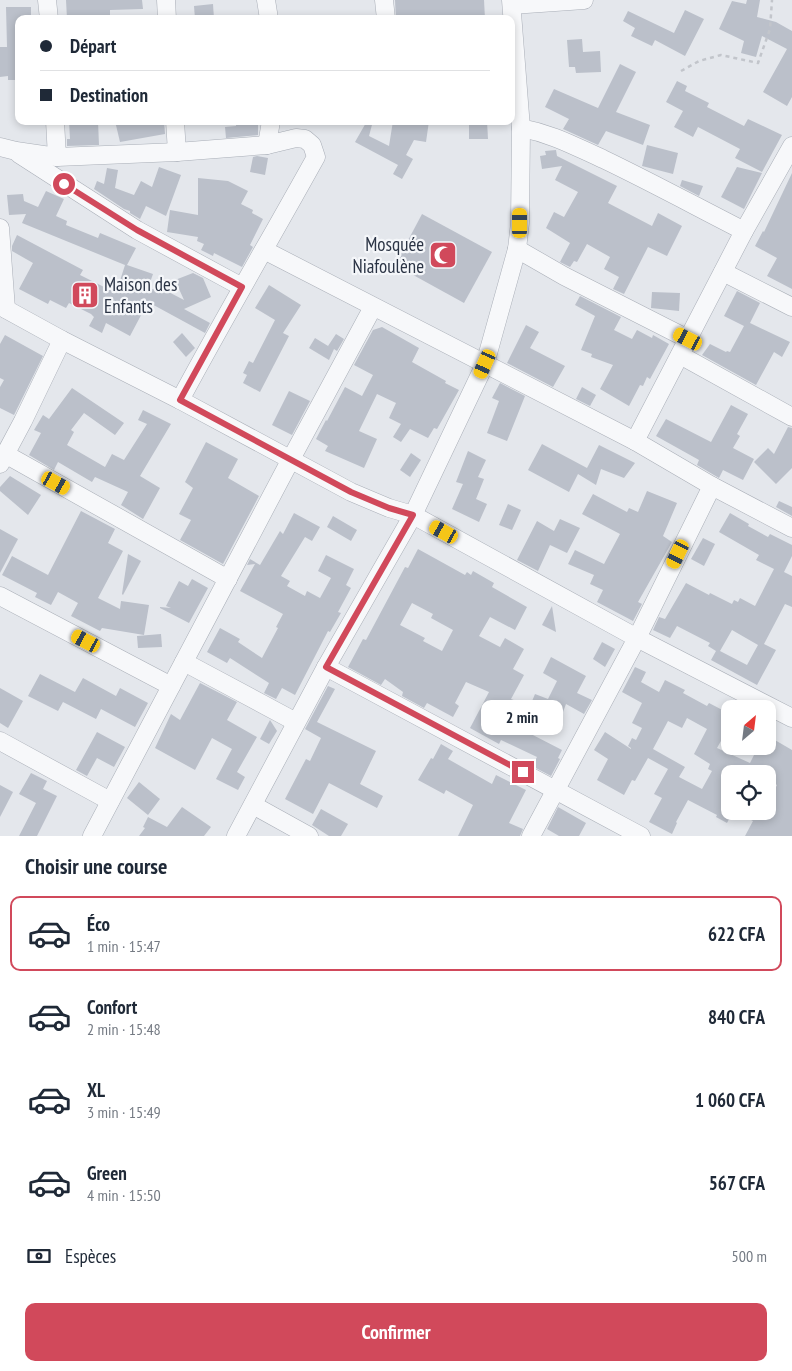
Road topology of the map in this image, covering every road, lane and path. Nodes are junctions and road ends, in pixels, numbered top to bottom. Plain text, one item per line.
1 (48, 0) edge
2 (166, 0) edge
3 (266, 0) edge
4 (384, 0) edge
5 (584, 0) edge
6 (772, 0) edge
7 (512, 2) edge
8 (49, 15) edge
9 (167, 15) edge
10 (269, 15) edge
11 (386, 15) edge
12 (512, 15) edge
13 (515, 70) edge
14 (680, 71) dead end
15 (55, 125) edge
16 (175, 125) edge
17 (270, 125) edge
18 (521, 128) junction
19 (267, 145) junction
20 (792, 146) edge
21 (8, 149) edge
22 (177, 152) junction
23 (58, 157) junction
24 (0, 228) edge
25 (744, 231) junction
26 (517, 249) junction
27 (264, 250) junction
28 (723, 272) junction
29 (242, 287) junction
30 (3, 307) edge
31 (373, 307) junction
32 (792, 307) edge
33 (688, 339) junction
34 (62, 340) junction
35 (680, 355) junction
36 (485, 364) junction
37 (180, 400) junction
38 (792, 417) edge
39 (634, 441) junction
40 (3, 459) edge
41 (291, 459) junction
42 (712, 486) junction
43 (413, 515) junction
44 (792, 528) edge
45 (228, 579) junction
46 (0, 596) edge
47 (637, 638) junction
48 (184, 662) junction
49 (326, 667) junction
50 (171, 686) junction
51 (792, 718) edge
52 (296, 722) junction
53 (0, 741) edge
54 (556, 790) junction
55 (110, 801) junction
56 (252, 805) junction
57 (92, 836) edge
58 (236, 836) edge
59 (309, 836) edge
60 (531, 836) edge
61 (641, 836) edge

1 - 8 street
2 - 9 street
3 - 10 street
4 - 11 street
5 - 7 street
6 - 14 path
7 - 12 street
13 - 18 street
15 - 23 street
16 - 22 street
17 - 19 street
18 - 25 street
18 - 26 street
19 - 22 street
19 - 27 street
20 - 25 street
21 - 23 street
21 - 29 street
22 - 23 street
24 - 30 street
25 - 28 street
26 - 33 street
26 - 36 street
27 - 29 street
27 - 31 street
28 - 32 street
28 - 33 street
29 - 37 street
30 - 34 street
31 - 36 street
31 - 41 street
33 - 35 street
34 - 37 street
34 - 40 street
35 - 38 street
35 - 39 street
36 - 39 street
36 - 43 street
37 - 41 street
39 - 42 street
40 - 45 street
41 - 43 street
41 - 45 street
42 - 44 street
42 - 47 street
43 - 47 street
43 - 49 street
45 - 48 street
46 - 50 street
47 - 51 street
47 - 54 street
48 - 50 street
48 - 52 street
49 - 52 street
49 - 54 street
50 - 55 street
52 - 56 street
53 - 55 street
54 - 60 street
54 - 61 street
55 - 57 street
56 - 58 street
56 - 59 street

